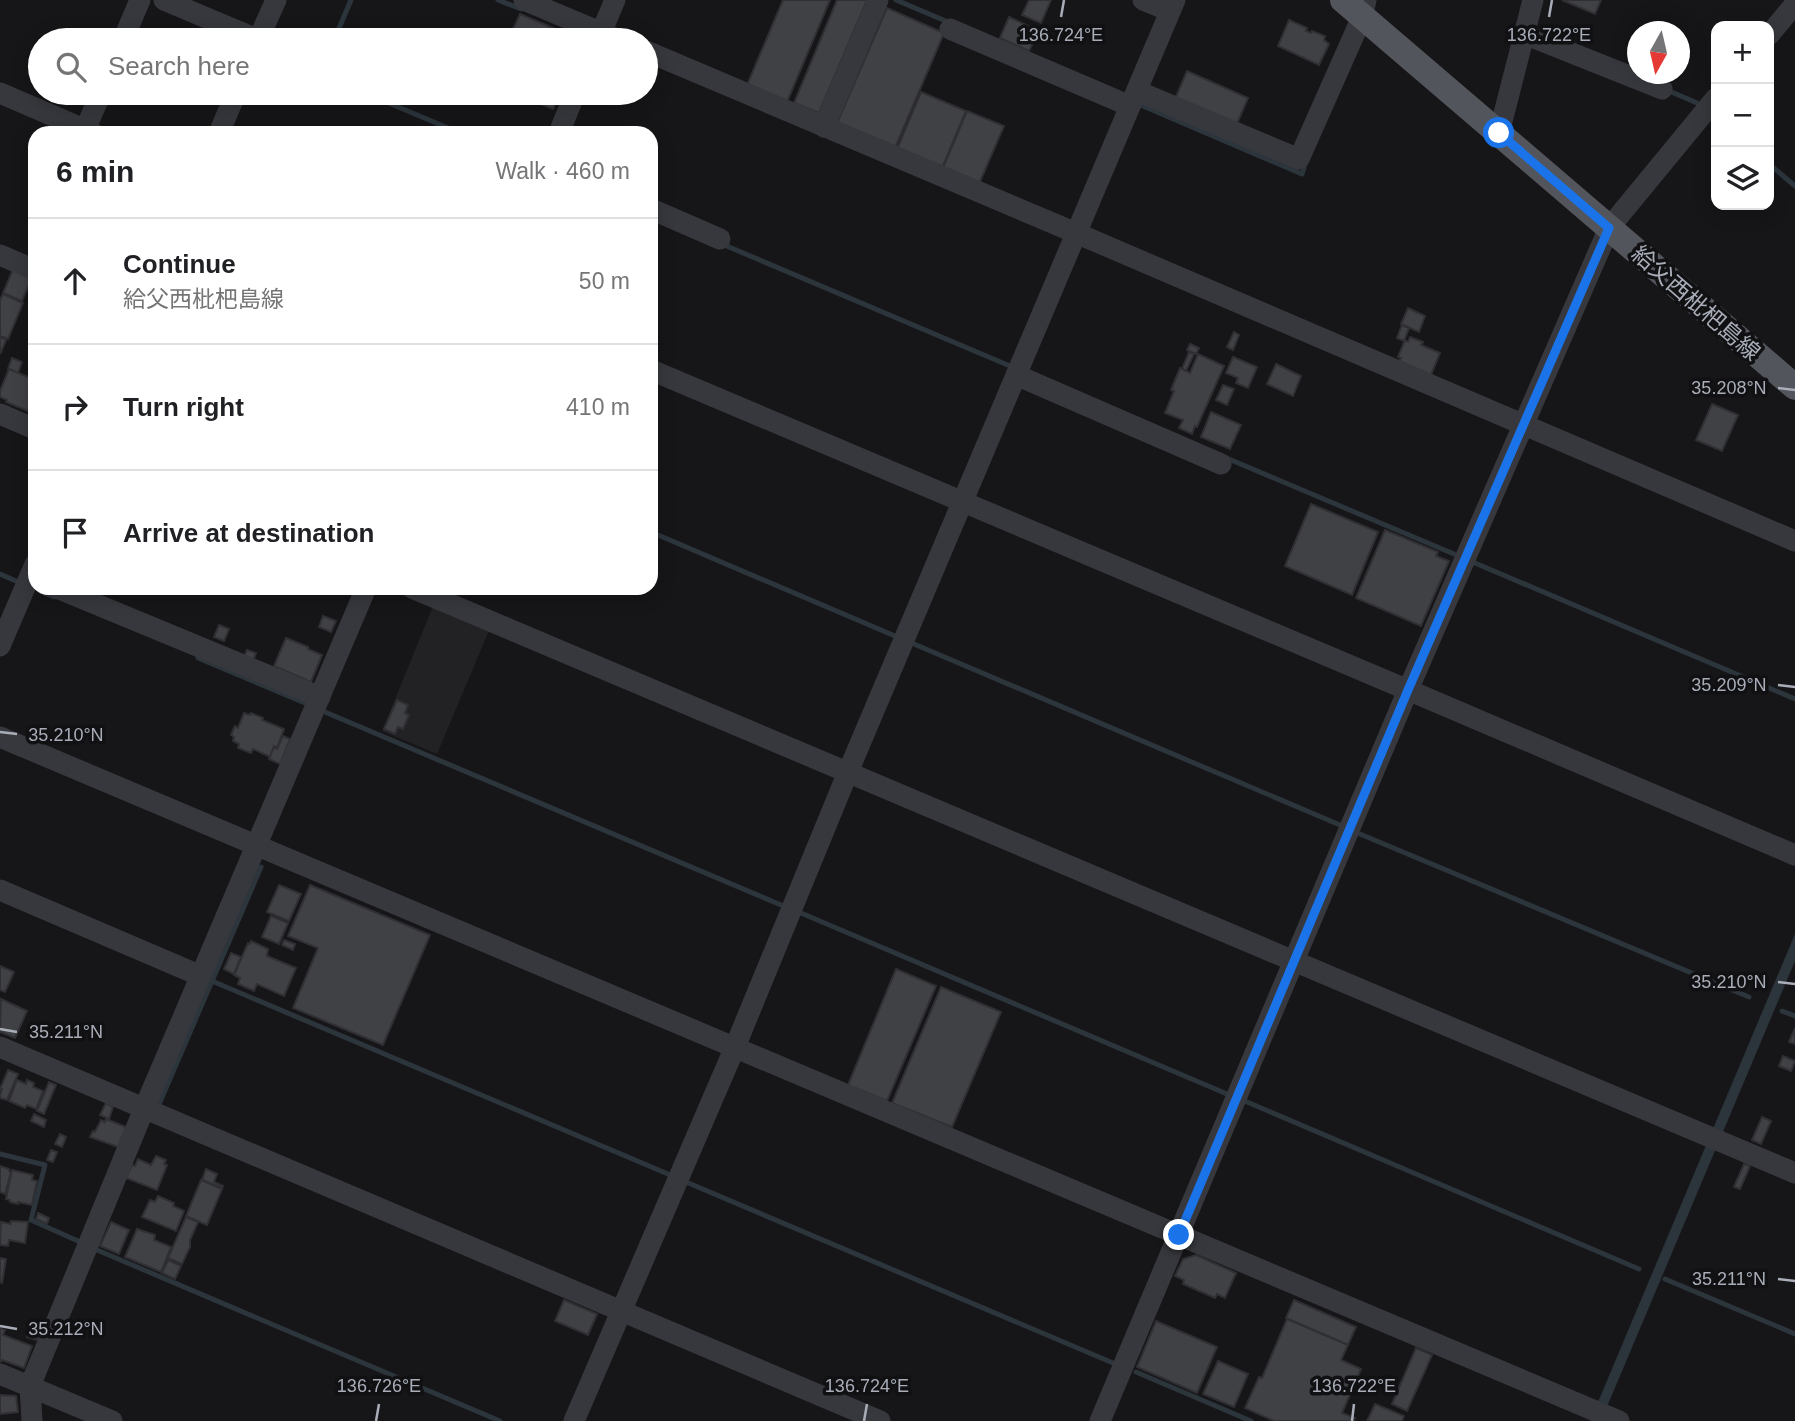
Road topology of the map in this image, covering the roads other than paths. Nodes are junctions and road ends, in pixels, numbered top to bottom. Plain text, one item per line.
1 (140, 0) edge
2 (164, 0) edge
3 (276, 0) edge
4 (524, 0) edge
5 (615, 0) edge
6 (878, 0) edge
7 (1143, 0) edge
8 (1533, 0) edge
9 (1795, 4) edge
10 (1173, 6) edge
11 (1357, 6) edge
12 (128, 28) edge
13 (230, 28) edge
14 (264, 28) edge
15 (584, 28) edge
16 (608, 28) edge
17 (950, 29) dead end
18 (1774, 29) edge
19 (1524, 34) junction
20 (658, 56) edge
21 (1662, 89) dead end
22 (0, 93) edge
23 (1133, 99) junction
24 (1711, 104) edge
25 (28, 105) edge
26 (28, 105) edge
27 (97, 105) edge
28 (231, 105) edge
29 (571, 105) edge
30 (77, 126) edge
31 (91, 126) edge
32 (222, 126) edge
33 (562, 126) edge
34 (824, 127) junction
35 (1499, 133) junction
36 (658, 212) edge
37 (1609, 228) junction
38 (1076, 233) junction
39 (720, 239) dead end
40 (0, 255) edge
41 (28, 267) edge
42 (658, 373) edge
43 (1016, 375) junction
44 (1795, 387) edge
45 (0, 414) edge
46 (1522, 425) junction
47 (28, 426) edge
48 (1221, 464) dead end
49 (962, 502) junction
50 (1795, 541) edge
51 (28, 584) edge
52 (74, 595) edge
53 (363, 595) edge
54 (429, 595) edge
55 (0, 646) edge
56 (1408, 690) junction
57 (320, 697) junction
58 (0, 737) edge
59 (848, 772) junction
60 (257, 845) junction
61 (1795, 855) edge
62 (0, 891) edge
63 (1294, 961) junction
64 (201, 976) junction
65 (0, 1047) edge
66 (735, 1047) junction
67 (144, 1109) junction
68 (1795, 1173) edge
69 (1179, 1235) junction
70 (621, 1312) junction
71 (0, 1374) edge
72 (30, 1386) junction
73 (1606, 1416) edge
74 (32, 1421) edge
75 (112, 1421) edge
76 (574, 1421) edge
77 (880, 1421) edge
78 (1100, 1421) edge

1 - 12 street
2 - 13 street
3 - 14 street
4 - 15 street
5 - 16 street
6 - 34 street
7 - 10 street
8 - 19 street
9 - 18 street
10 - 23 street
11 - 23 street
11 - 35 main road, 給父西枇杷島線
17 - 23 street
19 - 21 street
19 - 35 street
20 - 34 street
22 - 26 street
23 - 38 street
24 - 37 street
25 - 30 street
27 - 31 street
28 - 32 street
29 - 33 street
34 - 38 street
35 - 37 main road, 給父西枇杷島線
36 - 39 street
37 - 44 main road, 給父西枇杷島線
37 - 46 street
38 - 43 street
38 - 46 street
40 - 41 street
42 - 49 street
43 - 48 street
43 - 49 street
45 - 47 street
46 - 50 street
46 - 56 street
49 - 56 street
49 - 59 street
51 - 55 street
52 - 57 street
53 - 57 street
54 - 59 street
56 - 61 street
56 - 63 street
57 - 60 street
58 - 60 street
59 - 63 street
59 - 66 street
60 - 64 street
60 - 66 street
62 - 64 street
63 - 68 street
63 - 69 street
64 - 67 street
65 - 67 street
66 - 69 street
66 - 70 street
67 - 70 street
67 - 72 street
69 - 73 street
69 - 78 street
70 - 76 street
70 - 77 street
71 - 72 street
72 - 74 street
72 - 75 street

